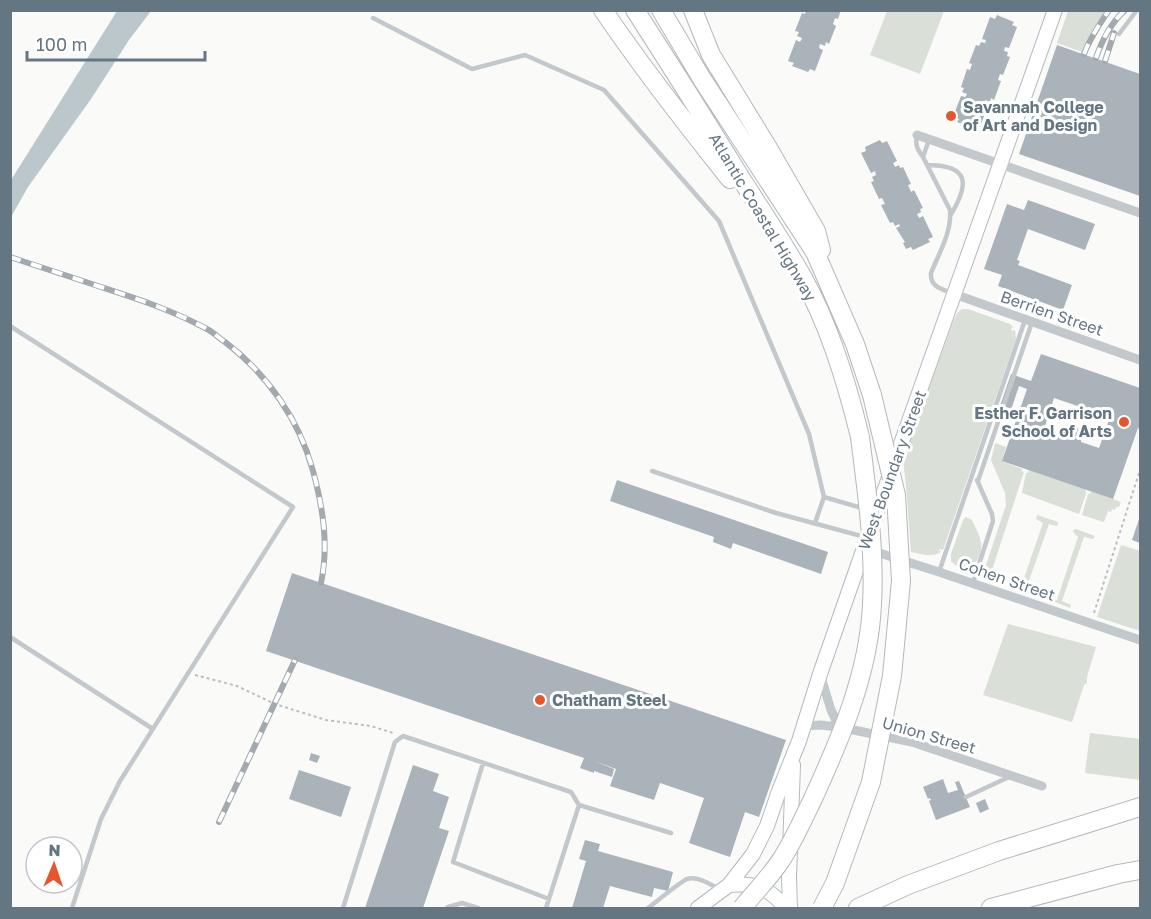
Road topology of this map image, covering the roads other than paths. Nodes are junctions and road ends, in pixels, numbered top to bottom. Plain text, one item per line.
1 (603, 10) edge
2 (635, 10) edge
3 (661, 10) edge
4 (693, 10) edge
5 (1055, 10) edge
6 (1137, 10) edge
7 (373, 18) dead end
8 (1119, 34) dead end
9 (917, 135) joint
10 (929, 139) junction
11 (923, 157) junction
12 (1000, 164) junction
13 (927, 165) junction
14 (1140, 213) edge
15 (950, 216) junction
16 (777, 237) junction
17 (954, 294) junction
18 (837, 301) junction
19 (1029, 321) junction
20 (10, 326) edge
21 (1140, 360) edge
22 (652, 471) dead end
23 (974, 472) junction
24 (978, 481) junction
25 (824, 497) junction
26 (877, 512) junction
27 (815, 523) junction
28 (866, 543) junction
29 (939, 572) junction
30 (973, 583) junction
31 (10, 637) edge
32 (1140, 640) edge
33 (820, 674) junction
34 (804, 726) junction
35 (839, 727) junction
36 (153, 729) junction
37 (794, 757) junction
38 (483, 763) junction
39 (1012, 776) junction
40 (1042, 786) dead end
41 (966, 797) dead end
42 (579, 805) junction
43 (1140, 807) edge
44 (671, 833) dead end
45 (1140, 870) edge
46 (725, 888) junction
47 (549, 899) junction
48 (72, 909) edge
49 (343, 909) edge
50 (447, 909) edge
51 (478, 909) edge
52 (546, 909) edge
53 (648, 909) edge
54 (698, 909) edge
55 (742, 909) edge
56 (788, 909) edge
57 (822, 909) edge
58 (858, 909) edge
59 (991, 909) edge

1 - 16 highway
2 - 16 highway, Atlantic Coastal Highway
3 - 18 highway, Atlantic Coastal Highway
4 - 18 highway
5 - 12 main road, West Boundary Street
6 - 8 lane
7 - 25 lane
9 - 10 street
9 - 11 lane
10 - 11 lane
10 - 12 street
11 - 13 lane
12 - 14 street
12 - 17 main road, West Boundary Street
13 - 15 lane
13 - 15 lane
15 - 17 lane
16 - 55 highway, Atlantic Coastal Highway, bridge
17 - 19 street, Berrien Street
17 - 26 main road, West Boundary Street
18 - 57 highway, Atlantic Coastal Highway, bridge
19 - 21 street, Berrien Street
19 - 23 lane
19 - 24 lane
20 - 36 lane
22 - 27 lane
23 - 24 lane
23 - 29 lane
24 - 30 lane
25 - 26 lane
25 - 27 lane
26 - 28 main road, West Boundary Street
27 - 28 lane
28 - 29 street, Cohen Street
28 - 33 main road, West Boundary Street
29 - 30 street, Cohen Street
30 - 32 street, Cohen Street
31 - 36 lane
33 - 34 main road, West Boundary Street
33 - 35 street
34 - 35 street, Union Street
34 - 37 main road, West Boundary Street
35 - 39 street, Union Street
36 - 48 lane
37 - 46 main road, West Boundary Street
37 - 56 main road
38 - 42 lane
38 - 47 lane
38 - 49 lane
39 - 40 street, Union Street
39 - 41 lane
42 - 44 lane
42 - 47 lane
43 - 58 highway
45 - 59 highway
46 - 53 lane
46 - 54 main road, West Boundary Street
46 - 56 main road
47 - 52 lane
50 - 51 lane

